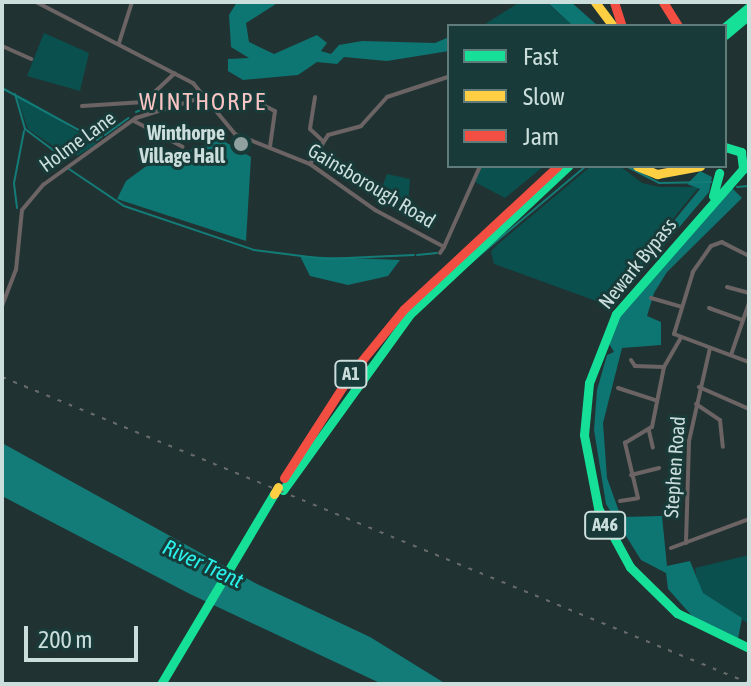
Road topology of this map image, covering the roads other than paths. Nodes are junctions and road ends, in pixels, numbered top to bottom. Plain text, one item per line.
1 (36, 2) edge
2 (132, 2) edge
3 (595, 2) edge
4 (603, 2) edge
5 (614, 2) edge
6 (663, 2) edge
7 (749, 7) edge
8 (749, 15) edge
9 (612, 24) edge
10 (612, 24) edge
11 (621, 24) edge
12 (679, 24) edge
13 (726, 24) edge
14 (727, 33) edge
15 (119, 43) junction
16 (2, 46) edge
17 (31, 59) dead end
18 (175, 73) junction
19 (447, 77) edge
20 (207, 96) junction
21 (315, 97) dead end
22 (82, 106) dead end
23 (265, 106) dead end
24 (133, 120) junction
25 (322, 140) junction
26 (183, 147) dead end
27 (730, 147) edge
28 (270, 148) junction
29 (310, 164) junction
30 (479, 168) edge
31 (556, 168) edge
32 (566, 168) edge
33 (642, 168) edge
34 (688, 168) edge
35 (716, 169) edge
36 (740, 173) junction
37 (705, 209) junction
38 (444, 247) junction
39 (440, 253) dead end
40 (749, 256) edge
41 (446, 271) junction
42 (727, 287) dead end
43 (749, 293) edge
44 (651, 298) dead end
45 (749, 303) edge
46 (2, 306) edge
47 (682, 307) junction
48 (709, 308) dead end
49 (742, 320) junction
50 (681, 337) junction
51 (710, 348) junction
52 (731, 355) junction
53 (631, 360) dead end
54 (749, 362) edge
55 (664, 367) junction
56 (699, 387) junction
57 (618, 388) dead end
58 (656, 400) junction
59 (695, 403) junction
60 (749, 409) edge
61 (649, 431) junction
62 (723, 447) dead end
63 (653, 448) dead end
64 (659, 468) dead end
65 (631, 475) junction
66 (620, 501) dead end
67 (749, 519) edge
68 (686, 543) junction
69 (671, 548) dead end
70 (194, 633) junction
71 (749, 648) edge
72 (161, 684) edge
73 (168, 684) edge

1 - 15 street, Gainsborough Road
2 - 15 street
3 - 9 highway
4 - 10 highway
5 - 11 highway
6 - 12 highway
7 - 13 highway
8 - 14 highway
15 - 18 street, Gainsborough Road
16 - 17 street
18 - 20 street, Gainsborough Road
18 - 22 street
19 - 25 street
20 - 24 street, Holme Lane
20 - 28 street, Gainsborough Road
21 - 25 street
23 - 28 street
24 - 26 street
24 - 46 street, Holme Lane
25 - 29 street
27 - 36 highway
28 - 29 street, Gainsborough Road
29 - 38 street, Gainsborough Road
30 - 38 street
31 - 41 highway, A1
32 - 41 highway, A1
33 - 34 highway
35 - 36 highway
35 - 37 highway, Newark Bypass / A46
36 - 37 highway, Newark Bypass / A46
37 - 71 highway, Newark Bypass / A46
38 - 39 street, Gainsborough Road
40 - 47 street
41 - 70 highway, A1
42 - 43 street
44 - 47 street
45 - 49 street
47 - 50 street
48 - 49 street
49 - 52 street
50 - 51 street
50 - 55 street
51 - 52 street
51 - 56 street, Stephen Road
52 - 54 street
53 - 55 street
55 - 58 street
56 - 59 street, Stephen Road
56 - 60 street
57 - 58 street
58 - 61 street
59 - 62 street
59 - 68 street, Stephen Road
61 - 63 street
61 - 65 street
64 - 65 street
65 - 66 street
67 - 68 street
68 - 69 street
70 - 72 highway, A1
70 - 73 highway, A1

